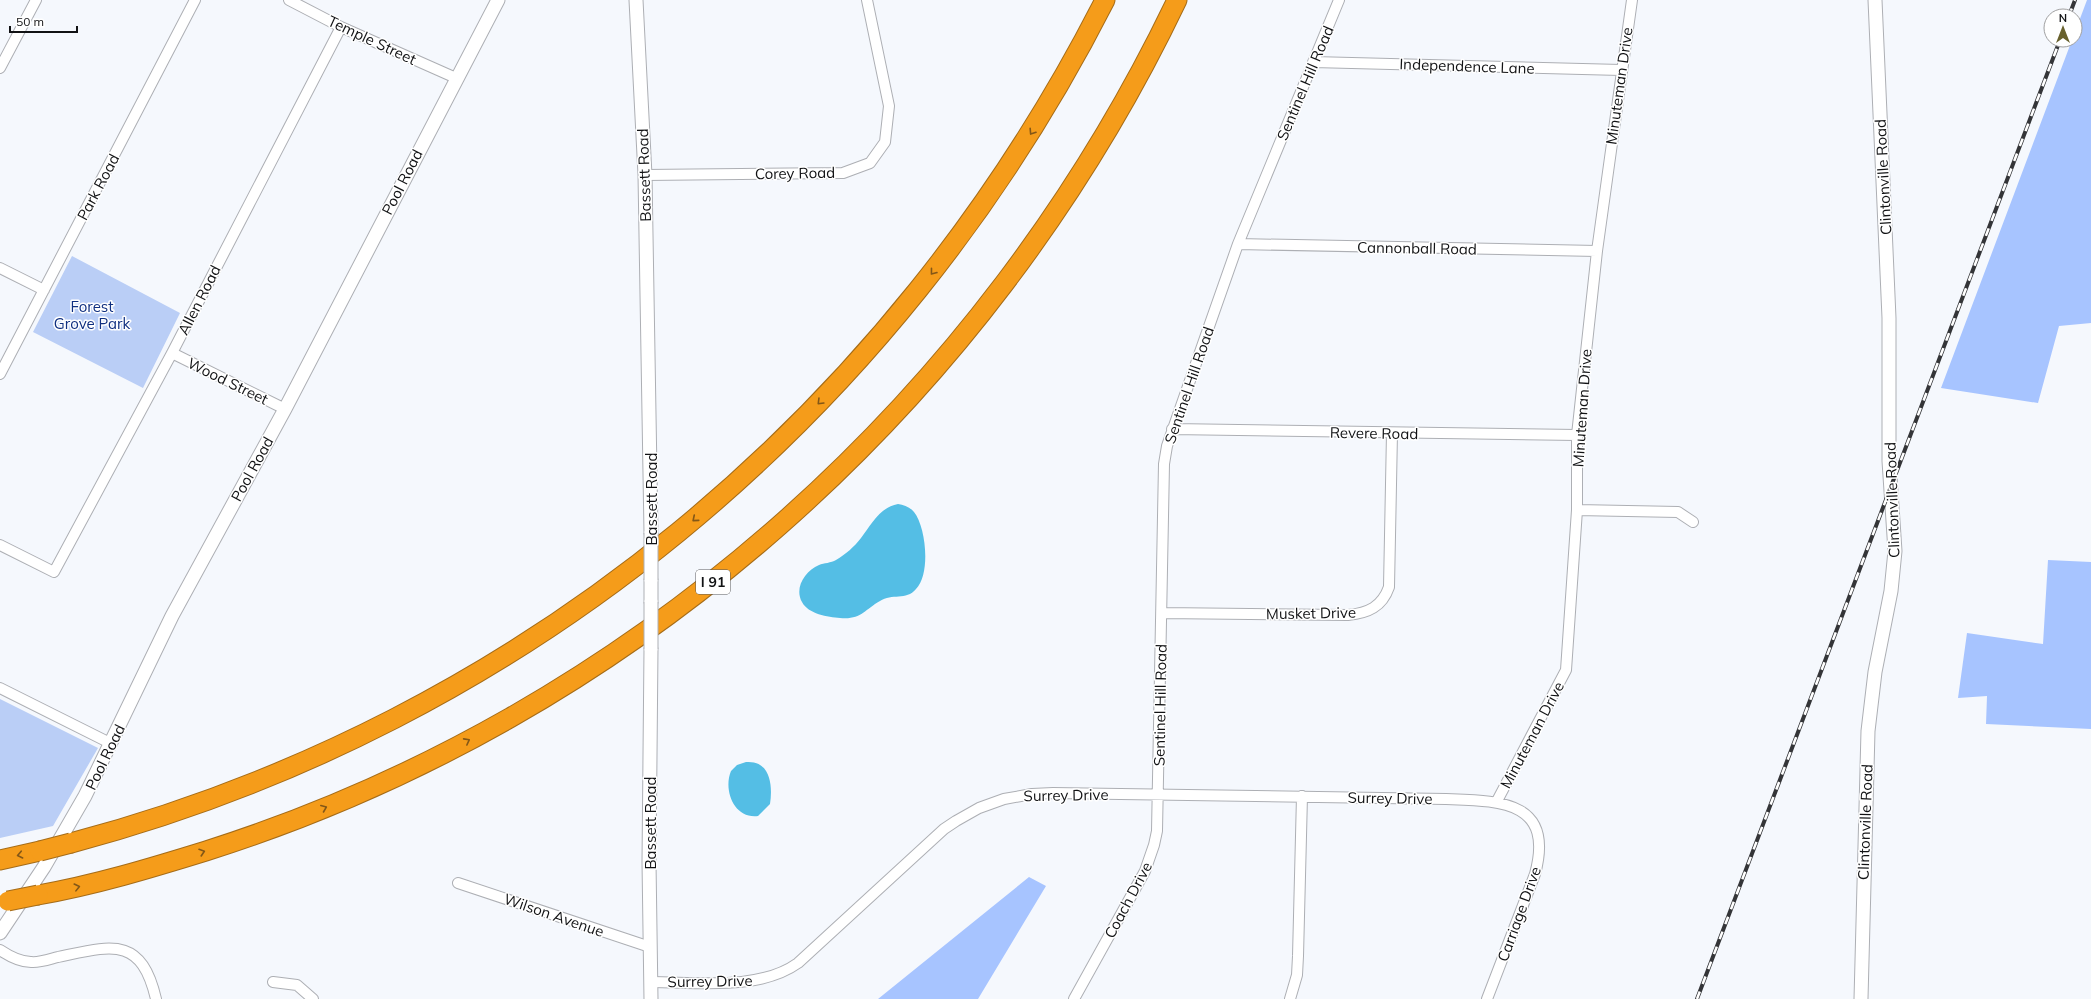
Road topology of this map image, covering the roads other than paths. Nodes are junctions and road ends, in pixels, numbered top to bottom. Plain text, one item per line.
1 (36, 0) edge
2 (195, 0) edge
3 (289, 0) edge
4 (498, 0) edge
5 (636, 0) edge
6 (867, 0) edge
7 (1105, 0) edge
8 (1177, 0) edge
9 (1339, 0) edge
10 (1632, 0) edge
11 (1875, 0) edge
12 (341, 27) junction
13 (1312, 62) junction
14 (0, 68) edge
15 (1621, 70) junction
16 (456, 78) junction
17 (645, 176) junction
18 (1238, 244) junction
19 (1597, 251) junction
20 (0, 268) edge
21 (44, 290) junction
22 (172, 353) junction
23 (0, 374) edge
24 (285, 409) junction
25 (1172, 429) junction
26 (1392, 433) junction
27 (1577, 435) junction
28 (1577, 510) junction
29 (1693, 522) dead end
30 (0, 544) edge
31 (1162, 613) junction
32 (0, 688) edge
33 (112, 744) junction
34 (1159, 795) junction
35 (1302, 796) junction
36 (1497, 801) junction
37 (0, 860) edge
38 (458, 883) dead end
39 (4, 902) edge
40 (0, 933) edge
41 (650, 947) junction
42 (0, 950) edge
43 (273, 982) dead end
44 (651, 982) junction
45 (156, 999) edge
46 (313, 999) edge
47 (651, 999) edge
48 (1074, 999) edge
49 (1290, 999) edge
50 (1487, 999) edge
51 (1861, 999) edge

1 - 14 street
2 - 21 street, Park Road
3 - 12 street, Temple Street
4 - 16 street, Pool Road
5 - 17 street, Bassett Road
6 - 17 street, Corey Road
7 -> 37 highway, bridge
39 -> 8 highway, I 91, bridge
9 - 13 street, Sentinel Hill Road
10 - 15 street, Minuteman Drive
11 - 51 street, Clintonville Road
12 - 16 street, Temple Street
12 - 22 street, Allen Road
13 - 15 street, Independence Lane
13 - 18 street, Sentinel Hill Road
15 - 19 street, Minuteman Drive
16 - 24 street, Pool Road
17 - 41 street, Bassett Road, bridge
18 - 19 street, Cannonball Road
18 - 25 street, Sentinel Hill Road
19 - 27 street, Minuteman Drive
20 - 21 street
21 - 23 street, Park Road
22 - 24 street, Wood Street
22 - 30 street, Allen Road
24 - 33 street, Pool Road
25 - 26 street, Revere Road
25 - 31 street, Sentinel Hill Road
26 - 27 street, Revere Road
26 - 31 street, Musket Drive
27 - 28 street, Minuteman Drive
28 - 29 street
28 - 36 street, Minuteman Drive
31 - 34 street, Sentinel Hill Road
32 - 33 street
33 - 40 street, Pool Road
34 - 35 street, Surrey Drive
34 - 44 street, Surrey Drive
34 - 48 street, Coach Drive
35 - 36 street, Surrey Drive
35 - 49 street
36 - 50 street, Carriage Drive
38 - 41 street, Wilson Avenue
41 - 44 street, Bassett Road
42 - 45 street
43 - 46 street
44 - 47 street, Bassett Road

